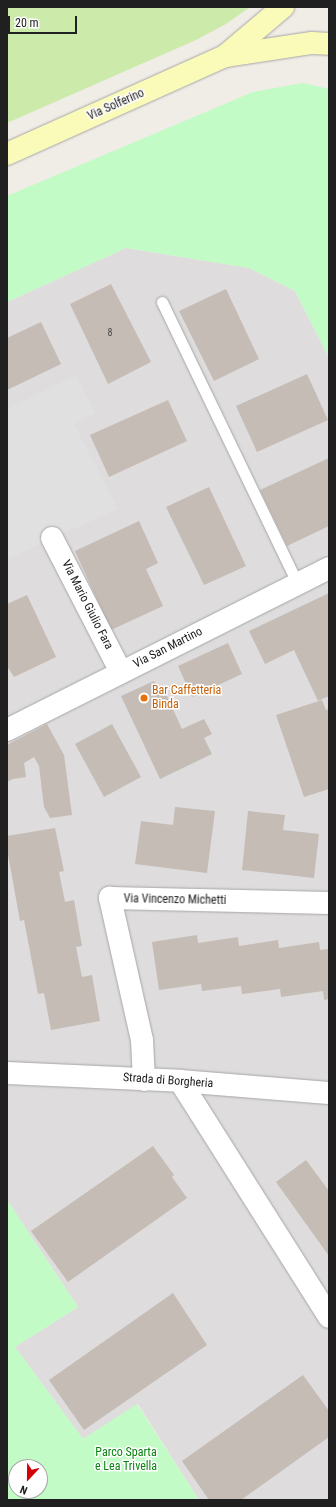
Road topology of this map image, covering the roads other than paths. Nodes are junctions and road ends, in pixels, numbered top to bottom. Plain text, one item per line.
1 (283, 7) edge
2 (329, 44) edge
3 (225, 56) junction
4 (7, 154) edge
5 (162, 302) dead end
6 (52, 538) dead end
7 (329, 568) edge
8 (297, 583) junction
9 (121, 672) junction
10 (7, 730) edge
11 (329, 903) edge
12 (7, 1073) edge
13 (144, 1080) junction
14 (180, 1081) junction
15 (329, 1094) edge
16 (329, 1317) edge

1 - 3 main road, Via Solferino
2 - 3 main road, Via Solferino
3 - 4 main road, Via Solferino
5 - 8 lane
6 - 9 street, Via Mario Giulio Fara
7 - 8 street, Via San Martino
8 - 9 street, Via San Martino
9 - 10 street, Via San Martino
11 - 13 street, Via Vincenzo Michetti
12 - 13 street, Strada di Borgheria
13 - 14 street, Strada di Borgheria
14 - 15 street, Strada di Borgheria
14 - 16 street

